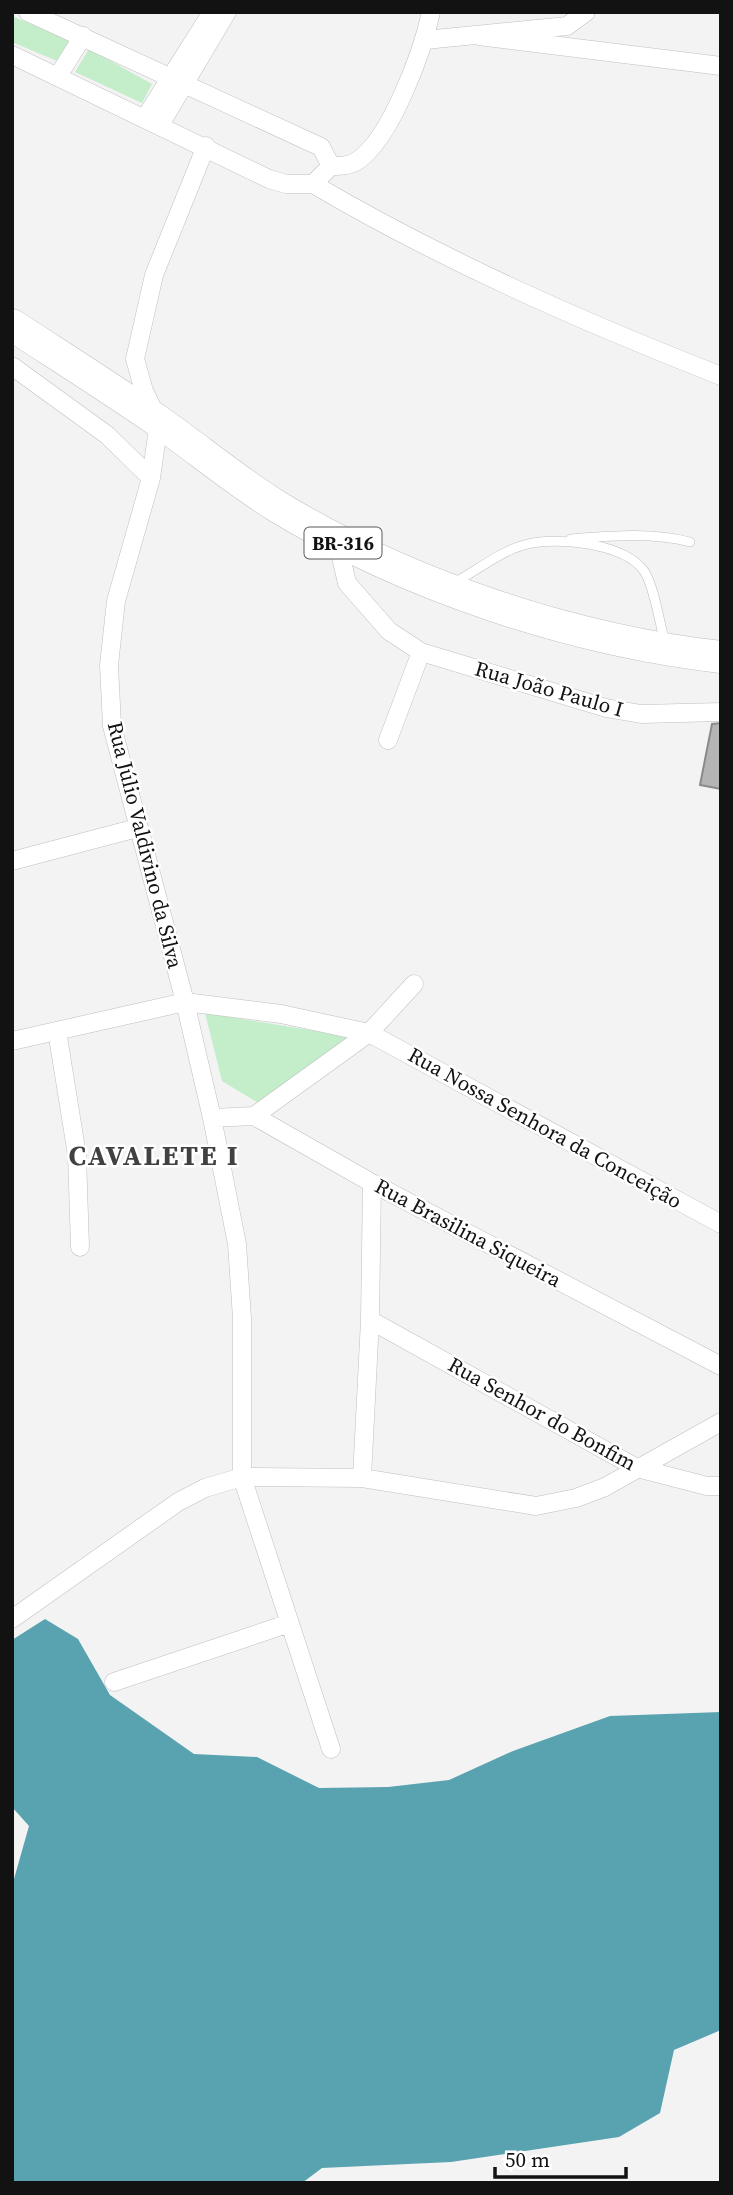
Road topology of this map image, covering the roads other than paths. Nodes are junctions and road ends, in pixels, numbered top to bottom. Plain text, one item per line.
1 (28, 12) edge
2 (212, 12) edge
3 (227, 12) edge
4 (431, 12) edge
5 (586, 12) edge
6 (83, 36) junction
7 (479, 36) junction
8 (425, 40) junction
9 (12, 55) edge
10 (721, 66) edge
11 (58, 76) junction
12 (178, 79) junction
13 (153, 121) junction
14 (206, 146) junction
15 (322, 176) junction
16 (12, 325) edge
17 (12, 366) edge
18 (721, 376) edge
19 (159, 422) junction
20 (150, 478) junction
21 (337, 540) junction
22 (551, 540) junction
23 (690, 542) dead end
24 (446, 588) junction
25 (667, 649) junction
26 (421, 652) junction
27 (721, 657) edge
28 (721, 712) edge
29 (388, 740) dead end
30 (137, 828) junction
31 (12, 861) edge
32 (414, 984) dead end
33 (185, 1002) junction
34 (57, 1031) junction
35 (369, 1032) junction
36 (12, 1041) edge
37 (254, 1116) junction
38 (212, 1118) junction
39 (372, 1183) junction
40 (721, 1224) edge
41 (80, 1247) dead end
42 (370, 1320) junction
43 (721, 1366) edge
44 (721, 1422) edge
45 (637, 1468) junction
46 (242, 1477) junction
47 (362, 1478) junction
48 (721, 1486) edge
49 (12, 1619) edge
50 (290, 1623) junction
51 (114, 1682) dead end
52 (331, 1749) dead end

1 - 6 street
2 - 12 street
3 - 12 street
4 - 8 street
5 - 7 street
6 - 11 street
6 - 12 street
7 - 8 street
7 - 10 street
8 - 15 street
9 - 11 street
11 - 13 street
12 - 13 street
12 - 15 street
13 - 14 street
14 - 15 street
14 - 19 street
15 - 18 street
16 - 19 highway, BR-316
17 - 20 street
19 - 20 street, Rua Júlio Valdivino da Silva
19 - 21 highway, BR-316
20 - 30 street, Rua Júlio Valdivino da Silva
21 - 24 highway, BR-316
21 - 26 street, Rua João Paulo I
22 - 23 lane
22 - 24 lane
22 - 25 lane
24 - 25 highway, BR-316
25 - 27 highway, BR-316
26 - 28 street, Rua João Paulo I
26 - 29 street
30 - 31 street
30 - 33 street, Rua Júlio Valdivino da Silva
32 - 35 street
33 - 34 street, Rua Nossa Senhora da Conceição
33 - 35 street, Rua Nossa Senhora da Conceição
33 - 38 street, Rua Júlio Valdivino da Silva
34 - 36 street, Rua Nossa Senhora da Conceição
34 - 41 street
35 - 37 street
35 - 40 street, Rua Nossa Senhora da Conceição
37 - 38 street
37 - 39 street, Rua Brasilina Siqueira
38 - 46 street, Rua Júlio Valdivino da Silva
39 - 42 street
39 - 43 street, Rua Brasilina Siqueira
42 - 45 street, Rua Senhor do Bonfim
42 - 47 street
44 - 45 street
45 - 47 street
45 - 48 street, Rua Senhor do Bonfim
46 - 47 street
46 - 49 street
46 - 50 street, Rua Júlio Valdivino da Silva
50 - 51 street
50 - 52 street, Rua Júlio Valdivino da Silva

